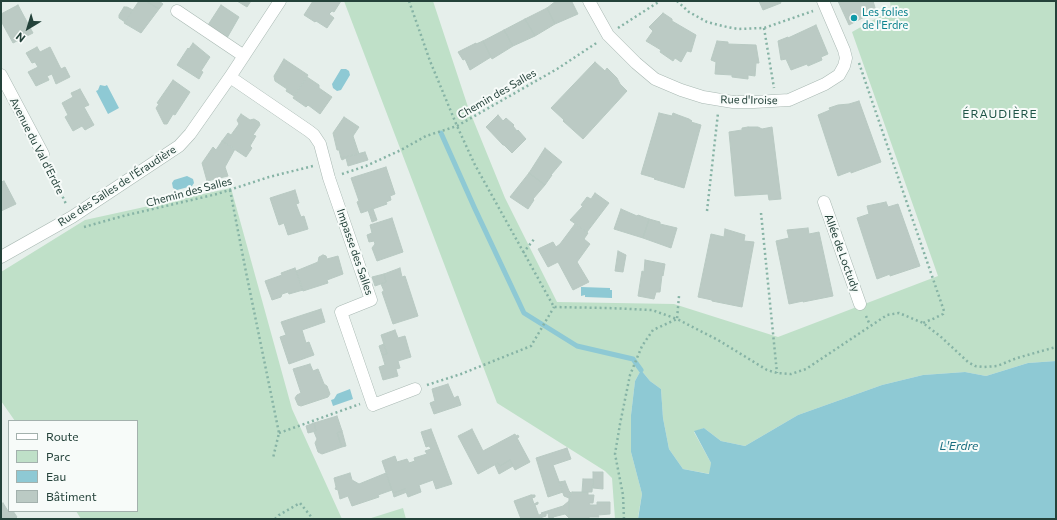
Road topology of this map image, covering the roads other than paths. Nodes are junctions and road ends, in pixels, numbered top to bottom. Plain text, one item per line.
1 (280, 1) edge
2 (590, 1) edge
3 (823, 1) edge
4 (176, 11) dead end
5 (244, 56) junction
6 (1, 75) edge
7 (230, 77) junction
8 (43, 154) road end
9 (824, 202) dead end
10 (1, 257) edge
11 (860, 304) dead end
12 (415, 389) road end

1 - 5 street, Rue des Salles de l'Éraudière
2 - 3 street, Rue d'Iroise
4 - 5 street
5 - 7 street, Rue des Salles de l'Éraudière
6 - 8 street, Avenue du Val d'Erdre
7 - 10 street, Rue des Salles de l'Éraudière
7 - 12 street, Impasse des Salles
9 - 11 street, Allée de Loctudy

